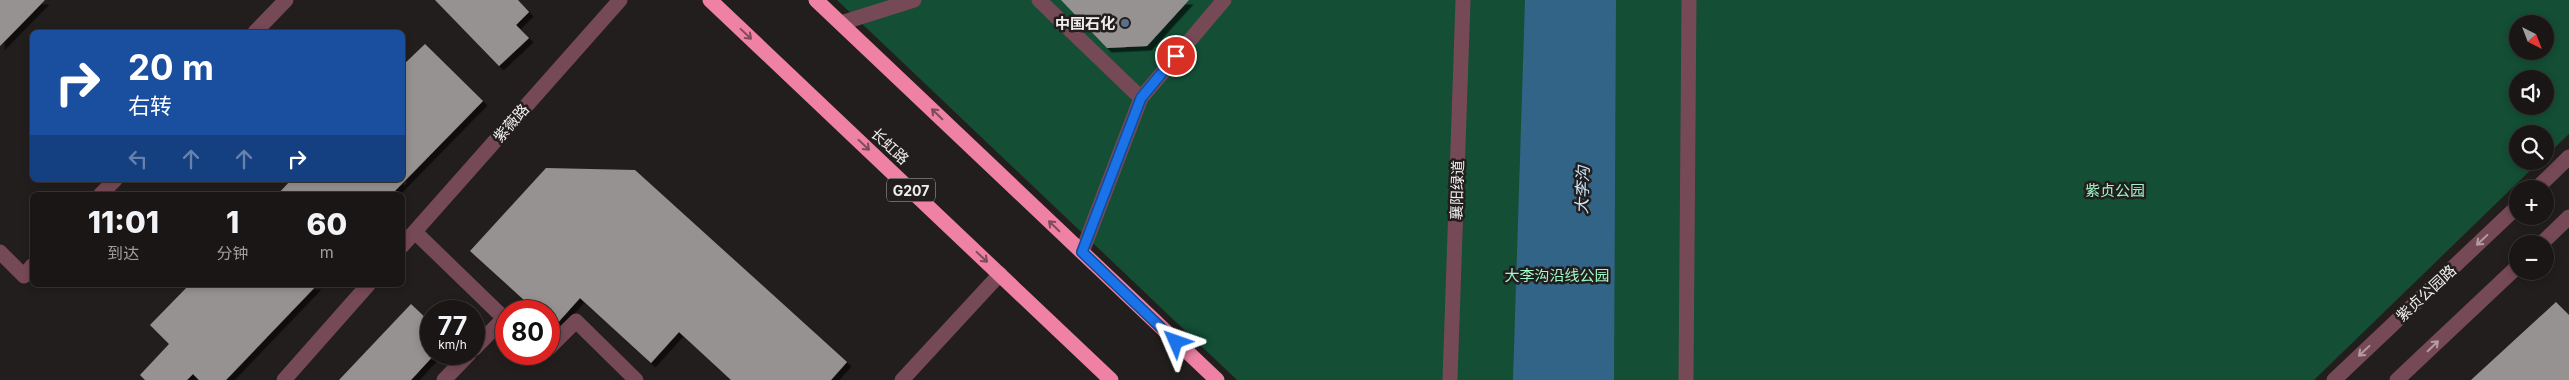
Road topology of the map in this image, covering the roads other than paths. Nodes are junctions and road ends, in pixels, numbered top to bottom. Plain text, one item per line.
1 (286, 0) edge
2 (620, 0) edge
3 (710, 0) edge
4 (816, 0) edge
5 (914, 0) edge
6 (1039, 0) edge
7 (1224, 0) edge
8 (1463, 0) edge
9 (1689, 0) edge
10 (841, 23) junction
11 (257, 30) edge
12 (1141, 98) junction
13 (2569, 157) edge
14 (2545, 180) edge
15 (113, 182) edge
16 (103, 192) edge
17 (2509, 215) edge
18 (2569, 217) edge
19 (415, 232) junction
20 (2550, 235) edge
21 (405, 243) edge
22 (0, 252) edge
23 (1082, 252) junction
24 (30, 268) edge
25 (1000, 274) junction
26 (2509, 275) edge
27 (366, 287) edge
28 (495, 309) edge
29 (495, 329) edge
30 (560, 337) edge
31 (485, 338) edge
32 (458, 365) edge
33 (284, 380) edge
34 (444, 380) edge
35 (636, 380) edge
36 (902, 380) edge
37 (1111, 380) edge
38 (1217, 380) edge
39 (1450, 380) edge
40 (1686, 380) edge
41 (2334, 380) edge
42 (2398, 380) edge

1 - 11 street
2 - 19 street, 紫薇路
3 -> 25 highway, 长虹路 / G207
4 - 10 highway
5 - 10 street
6 - 12 street
7 - 12 street
8 - 39 street, 襄阳绿道
9 - 40 street
23 -> 10 highway
12 - 23 street
13 - 14 street
15 - 16 street
17 -> 41 street, 紫贞公园路
18 - 20 street
19 - 21 street, 紫薇路
19 - 28 street
22 - 24 street
23 - 38 highway
25 - 36 street
25 - 37 highway, 长虹路 / G207
42 -> 26 street
27 - 33 street
29 - 31 street
30 - 35 street
32 - 34 street

